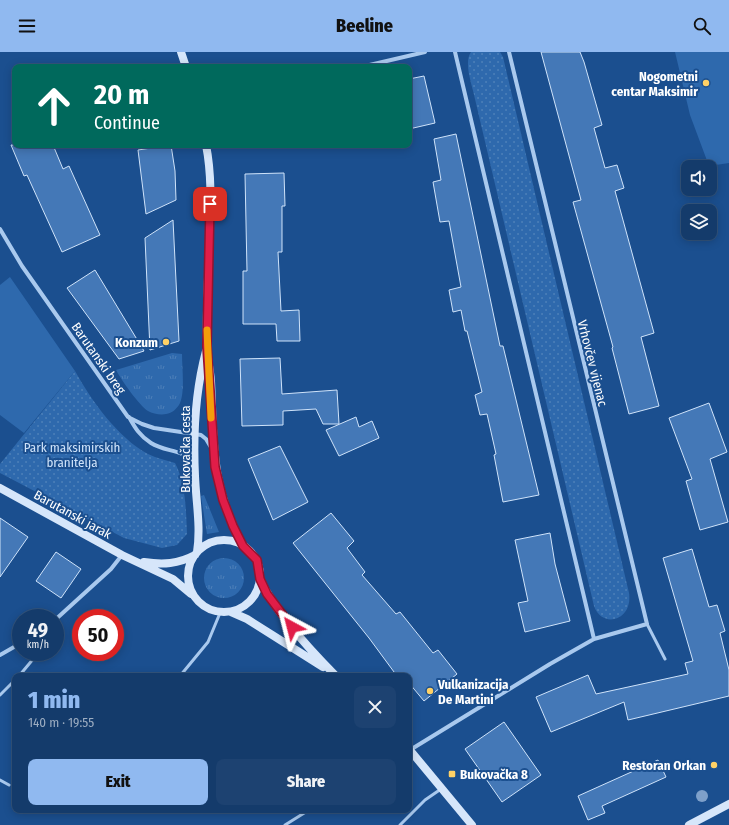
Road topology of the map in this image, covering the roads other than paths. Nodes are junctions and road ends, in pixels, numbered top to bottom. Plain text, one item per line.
1 (181, 52) edge
2 (425, 52) edge
3 (455, 52) edge
4 (509, 52) edge
5 (185, 64) edge
6 (374, 64) edge
7 (206, 148) edge
8 (0, 229) edge
9 (207, 346) junction
10 (128, 416) junction
11 (194, 433) junction
12 (214, 453) junction
13 (195, 463) junction
14 (0, 488) edge
15 (243, 546) junction
16 (196, 554) junction
17 (122, 555) junction
18 (135, 560) junction
19 (260, 579) junction
20 (194, 596) junction
21 (64, 612) edge
22 (220, 612) junction
23 (231, 612) junction
24 (647, 624) junction
25 (594, 639) junction
26 (12, 648) edge
27 (0, 655) edge
28 (665, 659) dead end
29 (32, 661) edge
30 (22, 673) edge
31 (182, 673) edge
32 (332, 673) edge
33 (333, 673) edge
34 (12, 683) edge
35 (0, 695) edge
36 (412, 748) edge
37 (412, 754) edge
38 (0, 780) edge
39 (9, 785) dead end
40 (441, 789) junction
41 (729, 804) edge
42 (304, 813) edge
43 (285, 825) edge
44 (400, 825) edge
45 (472, 825) edge
46 (689, 825) edge

1 - 5 main road
2 - 6 street
3 - 25 street
4 - 24 street, Vrhovčev vijenac
7 - 9 main road, Bukovačka cesta
8 - 10 street, Barutanski breg
9 - 11 main road, Bukovačka cesta
9 - 12 main road, Bukovačka cesta
10 - 11 street, Barutanski breg
10 - 13 street
11 - 12 street
11 - 13 main road, Bukovačka cesta
12 - 15 main road, Bukovačka cesta
13 - 16 main road, Bukovačka cesta
14 - 17 main road, Barutanski jarak
15 - 16 main road
15 - 19 main road
16 - 18 main road, Barutanski jarak
16 - 20 main road
17 - 18 main road, Barutanski jarak
17 - 21 street
18 - 20 main road, Barutanski jarak
19 - 23 main road
19 - 33 main road
20 - 22 main road
22 - 23 main road
22 - 31 lane
23 - 32 main road
24 - 25 street
24 - 28 lane
25 - 36 street
26 - 27 street
29 - 30 lane
34 - 35 lane
37 - 40 main road
38 - 39 lane
40 - 44 lane
40 - 45 main road
41 - 46 main road
42 - 43 lane

